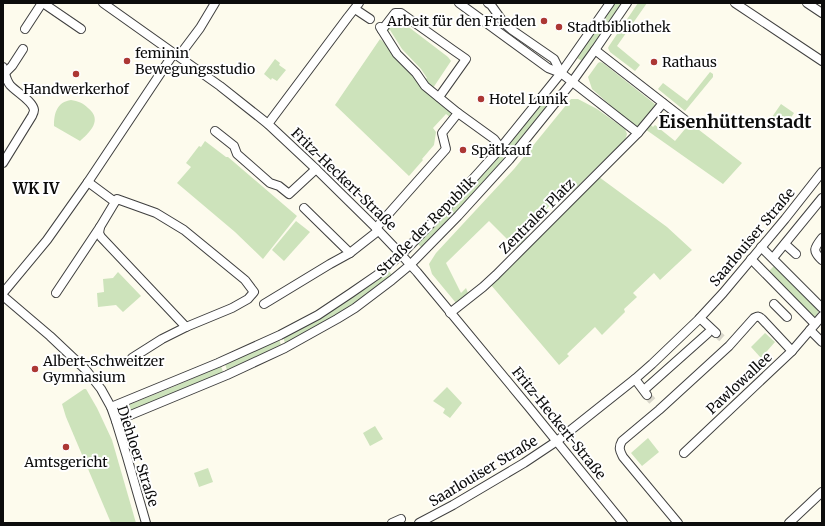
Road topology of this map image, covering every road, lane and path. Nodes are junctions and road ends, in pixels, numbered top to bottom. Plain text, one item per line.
1 (43, 3) edge
2 (103, 3) edge
3 (215, 3) edge
4 (459, 3) edge
5 (488, 3) edge
6 (610, 3) edge
7 (627, 3) edge
8 (735, 3) edge
9 (807, 3) edge
10 (357, 6) edge
11 (822, 12) edge
12 (370, 19) dead end
13 (25, 29) dead end
14 (81, 29) dead end
15 (23, 49) dead end
16 (595, 50) junction
17 (177, 55) junction
18 (821, 58) edge
19 (4, 70) edge
20 (561, 73) junction
21 (572, 82) junction
22 (439, 97) junction
23 (663, 103) junction
24 (458, 113) junction
25 (685, 120) dead end
26 (268, 124) junction
27 (215, 131) dead end
28 (638, 133) junction
29 (500, 147) junction
30 (3, 163) edge
31 (316, 169) junction
32 (822, 172) edge
33 (88, 182) junction
34 (822, 198) edge
35 (115, 202) junction
36 (304, 208) dead end
37 (100, 227) junction
38 (377, 230) junction
39 (822, 238) edge
40 (785, 244) junction
41 (762, 247) junction
42 (350, 253) junction
43 (796, 254) dead end
44 (401, 255) junction
45 (773, 258) junction
46 (751, 259) junction
47 (822, 260) edge
48 (410, 265) junction
49 (56, 293) dead end
50 (3, 295) edge
51 (264, 304) dead end
52 (774, 304) dead end
53 (822, 308) edge
54 (450, 313) junction
55 (822, 316) edge
56 (786, 317) dead end
57 (700, 318) junction
58 (186, 327) junction
59 (812, 327) junction
60 (822, 342) edge
61 (792, 350) junction
62 (132, 358) dead end
63 (635, 379) junction
64 (111, 408) junction
65 (116, 421) junction
66 (557, 441) junction
67 (684, 453) dead end
68 (822, 492) edge
69 (401, 519) dead end
70 (146, 523) edge
71 (392, 523) edge
72 (420, 523) edge
73 (623, 523) edge
74 (678, 523) edge
75 (789, 523) edge

1 - 13 street
1 - 14 street
2 - 17 street, Fritz-Heckert-Straße
3 - 17 street
4 - 20 street
5 - 20 street
6 - 20 street, Straße der Republik
7 - 16 street, Straße der Republik
8 - 18 street
9 - 11 street
10 - 12 street
10 - 26 street
15 - 19 street
16 - 21 street, Straße der Republik
16 - 23 street
17 - 26 street, Fritz-Heckert-Straße
17 - 33 street
19 - 30 street
20 - 21 street
20 - 29 street, Straße der Republik
21 - 28 street
21 - 48 street, Straße der Republik
22 - 22 street
22 - 24 street
23 - 25 street
23 - 28 street, Zentraler Platz
24 - 29 street
24 - 38 street
26 - 31 street, Fritz-Heckert-Straße
27 - 31 street
28 - 54 street, Zentraler Platz
29 - 44 street, Straße der Republik
31 - 38 street, Fritz-Heckert-Straße
32 - 41 street, Saarlouiser Straße
33 - 35 street
33 - 50 street
34 - 40 street, Saarlouiser Straße
35 - 37 street
35 - 58 street
36 - 42 street
37 - 49 street
37 - 58 street
38 - 42 street
38 - 44 street, Fritz-Heckert-Straße
39 - 47 street
40 - 43 street
40 - 45 street, Saarlouiser Straße
41 - 45 street
41 - 46 street, Saarlouiser Straße
42 - 51 street
44 - 48 street, Fritz-Heckert-Straße
44 - 64 street, Straße der Republik
45 - 53 street
46 - 57 street, Saarlouiser Straße
46 - 59 street
48 - 54 street, Fritz-Heckert-Straße
48 - 65 street, Straße der Republik
50 - 64 street, Diehloer Straße
52 - 56 street
54 - 66 street, Fritz-Heckert-Straße
55 - 59 street, Pawlowallee
57 - 63 street, Saarlouiser Straße
57 - 63 street
58 - 62 street
59 - 60 street
59 - 61 street, Pawlowallee
61 - 67 street, Pawlowallee
61 - 74 street
63 - 66 street, Saarlouiser Straße
64 - 65 street, Diehloer Straße
65 - 70 street, Diehloer Straße
66 - 72 street, Saarlouiser Straße
66 - 73 street, Fritz-Heckert-Straße
68 - 75 street
69 - 71 street

